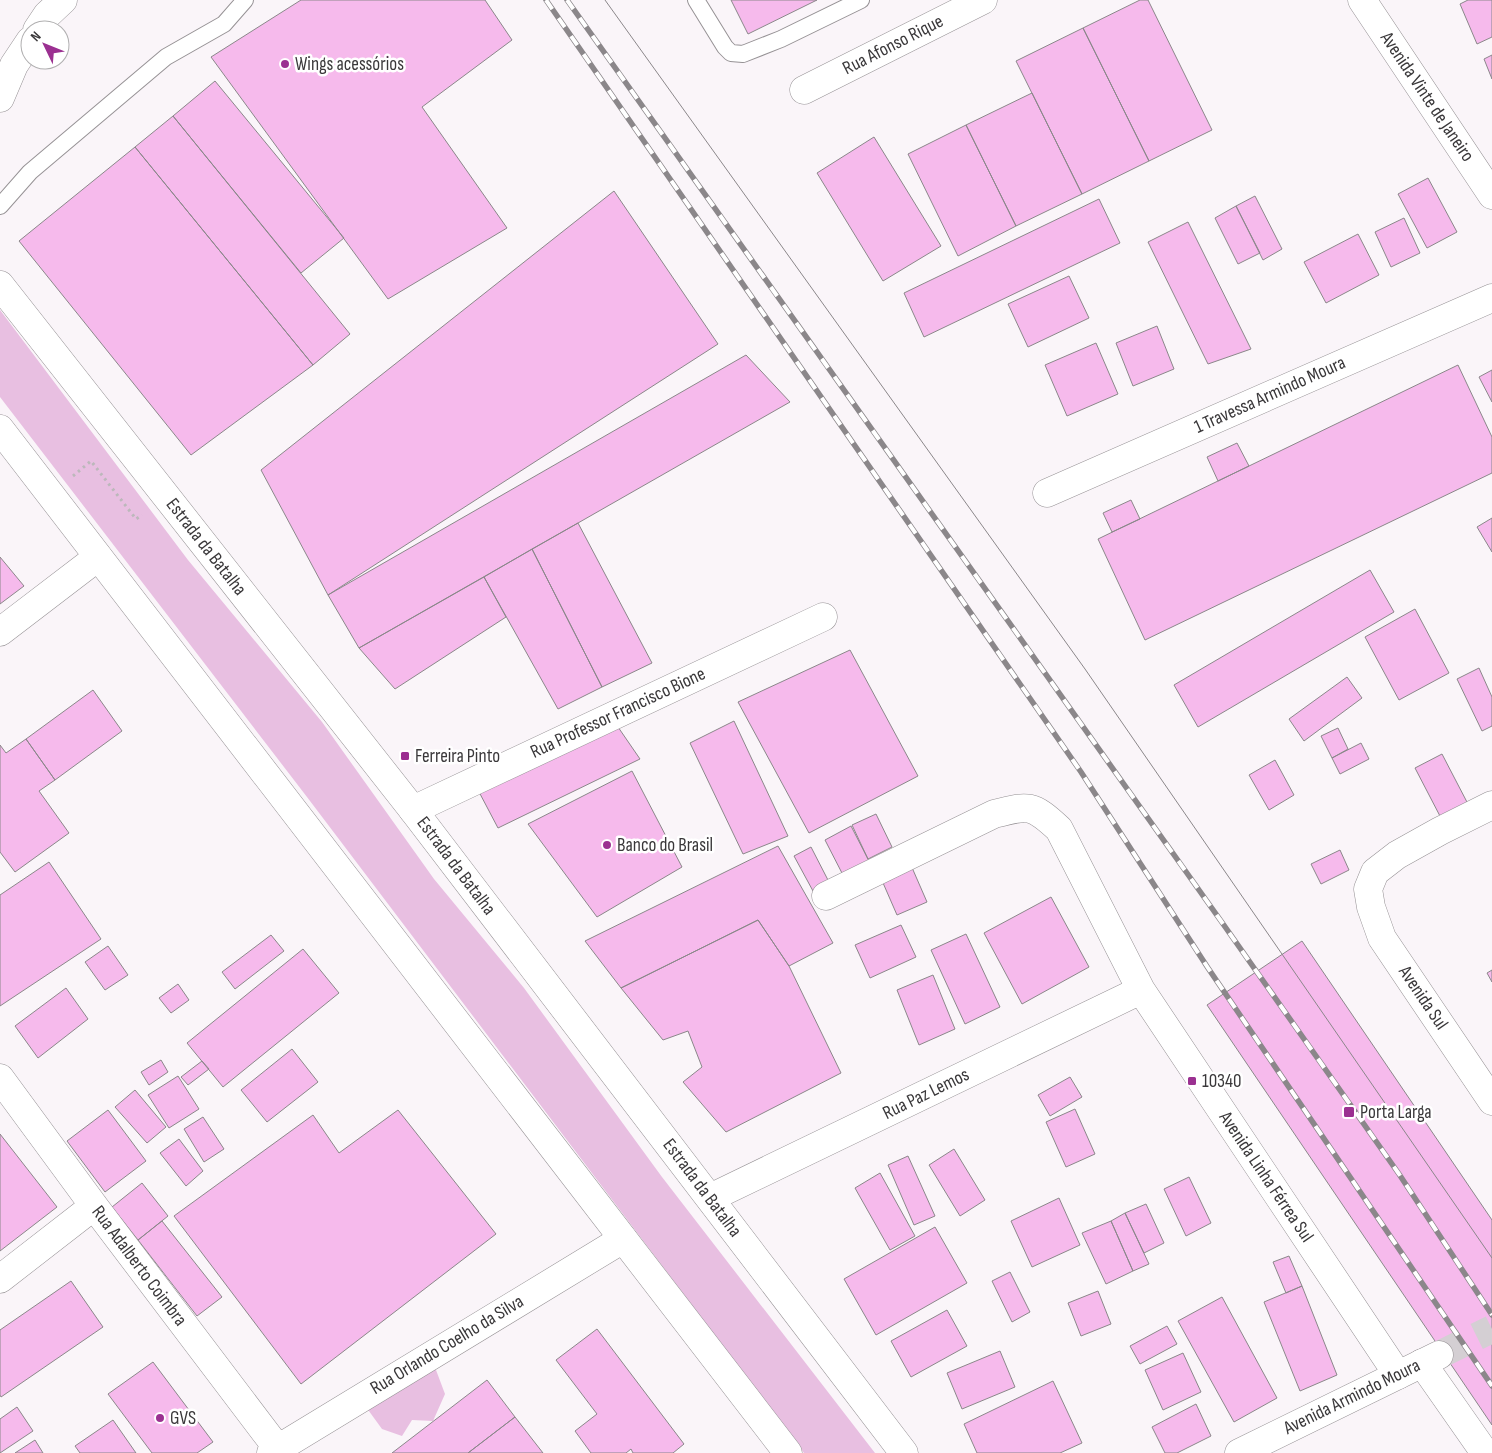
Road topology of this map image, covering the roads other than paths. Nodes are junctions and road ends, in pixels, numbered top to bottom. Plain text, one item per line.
1 (63, 0) edge
2 (245, 0) edge
3 (696, 0) edge
4 (862, 0) edge
5 (983, 0) edge
6 (1362, 0) edge
7 (44, 20) edge
8 (20, 56) edge
9 (804, 90) dead end
10 (0, 98) edge
11 (1492, 195) edge
12 (0, 206) edge
13 (0, 285) edge
14 (1492, 298) edge
15 (0, 429) edge
16 (1047, 493) dead end
17 (98, 557) junction
18 (824, 617) dead end
19 (0, 632) edge
20 (1492, 806) edge
21 (413, 810) junction
22 (826, 896) dead end
23 (1141, 990) junction
24 (0, 1078) edge
25 (1492, 1101) edge
26 (710, 1198) junction
27 (94, 1206) junction
28 (623, 1239) junction
29 (0, 1278) edge
30 (1419, 1364) junction
31 (276, 1451) edge
32 (788, 1453) edge
33 (904, 1453) edge
34 (1239, 1453) edge
35 (1485, 1453) edge

1 - 7 main road
2 - 12 lane
3 - 4 lane
5 - 9 main road, Rua Afonso Rique
6 - 11 main road, Avenida Vinte de Janeiro
8 - 10 main road
13 - 21 main road, Estrada da Batalha
14 - 16 main road, 1 Travessa Armindo Moura
15 - 17 main road
17 - 19 main road
17 - 28 main road
18 - 21 main road, Rua Professor Francisco Bione
20 - 25 main road, Avenida Sul
21 - 26 main road, Estrada da Batalha
22 - 23 main road, Avenida Linha Férrea Sul
23 - 26 main road, Rua Paz Lemos
23 - 30 main road, Avenida Linha Férrea Sul
24 - 27 main road, Rua Adalberto Coimbra
26 - 33 main road, Estrada da Batalha
27 - 29 main road
27 - 31 main road, Rua Adalberto Coimbra
28 - 31 main road, Rua Orlando Coelho da Silva
28 - 32 main road
30 - 34 main road, Avenida Armindo Moura
30 - 35 main road, Avenida Linha Férrea Sul

